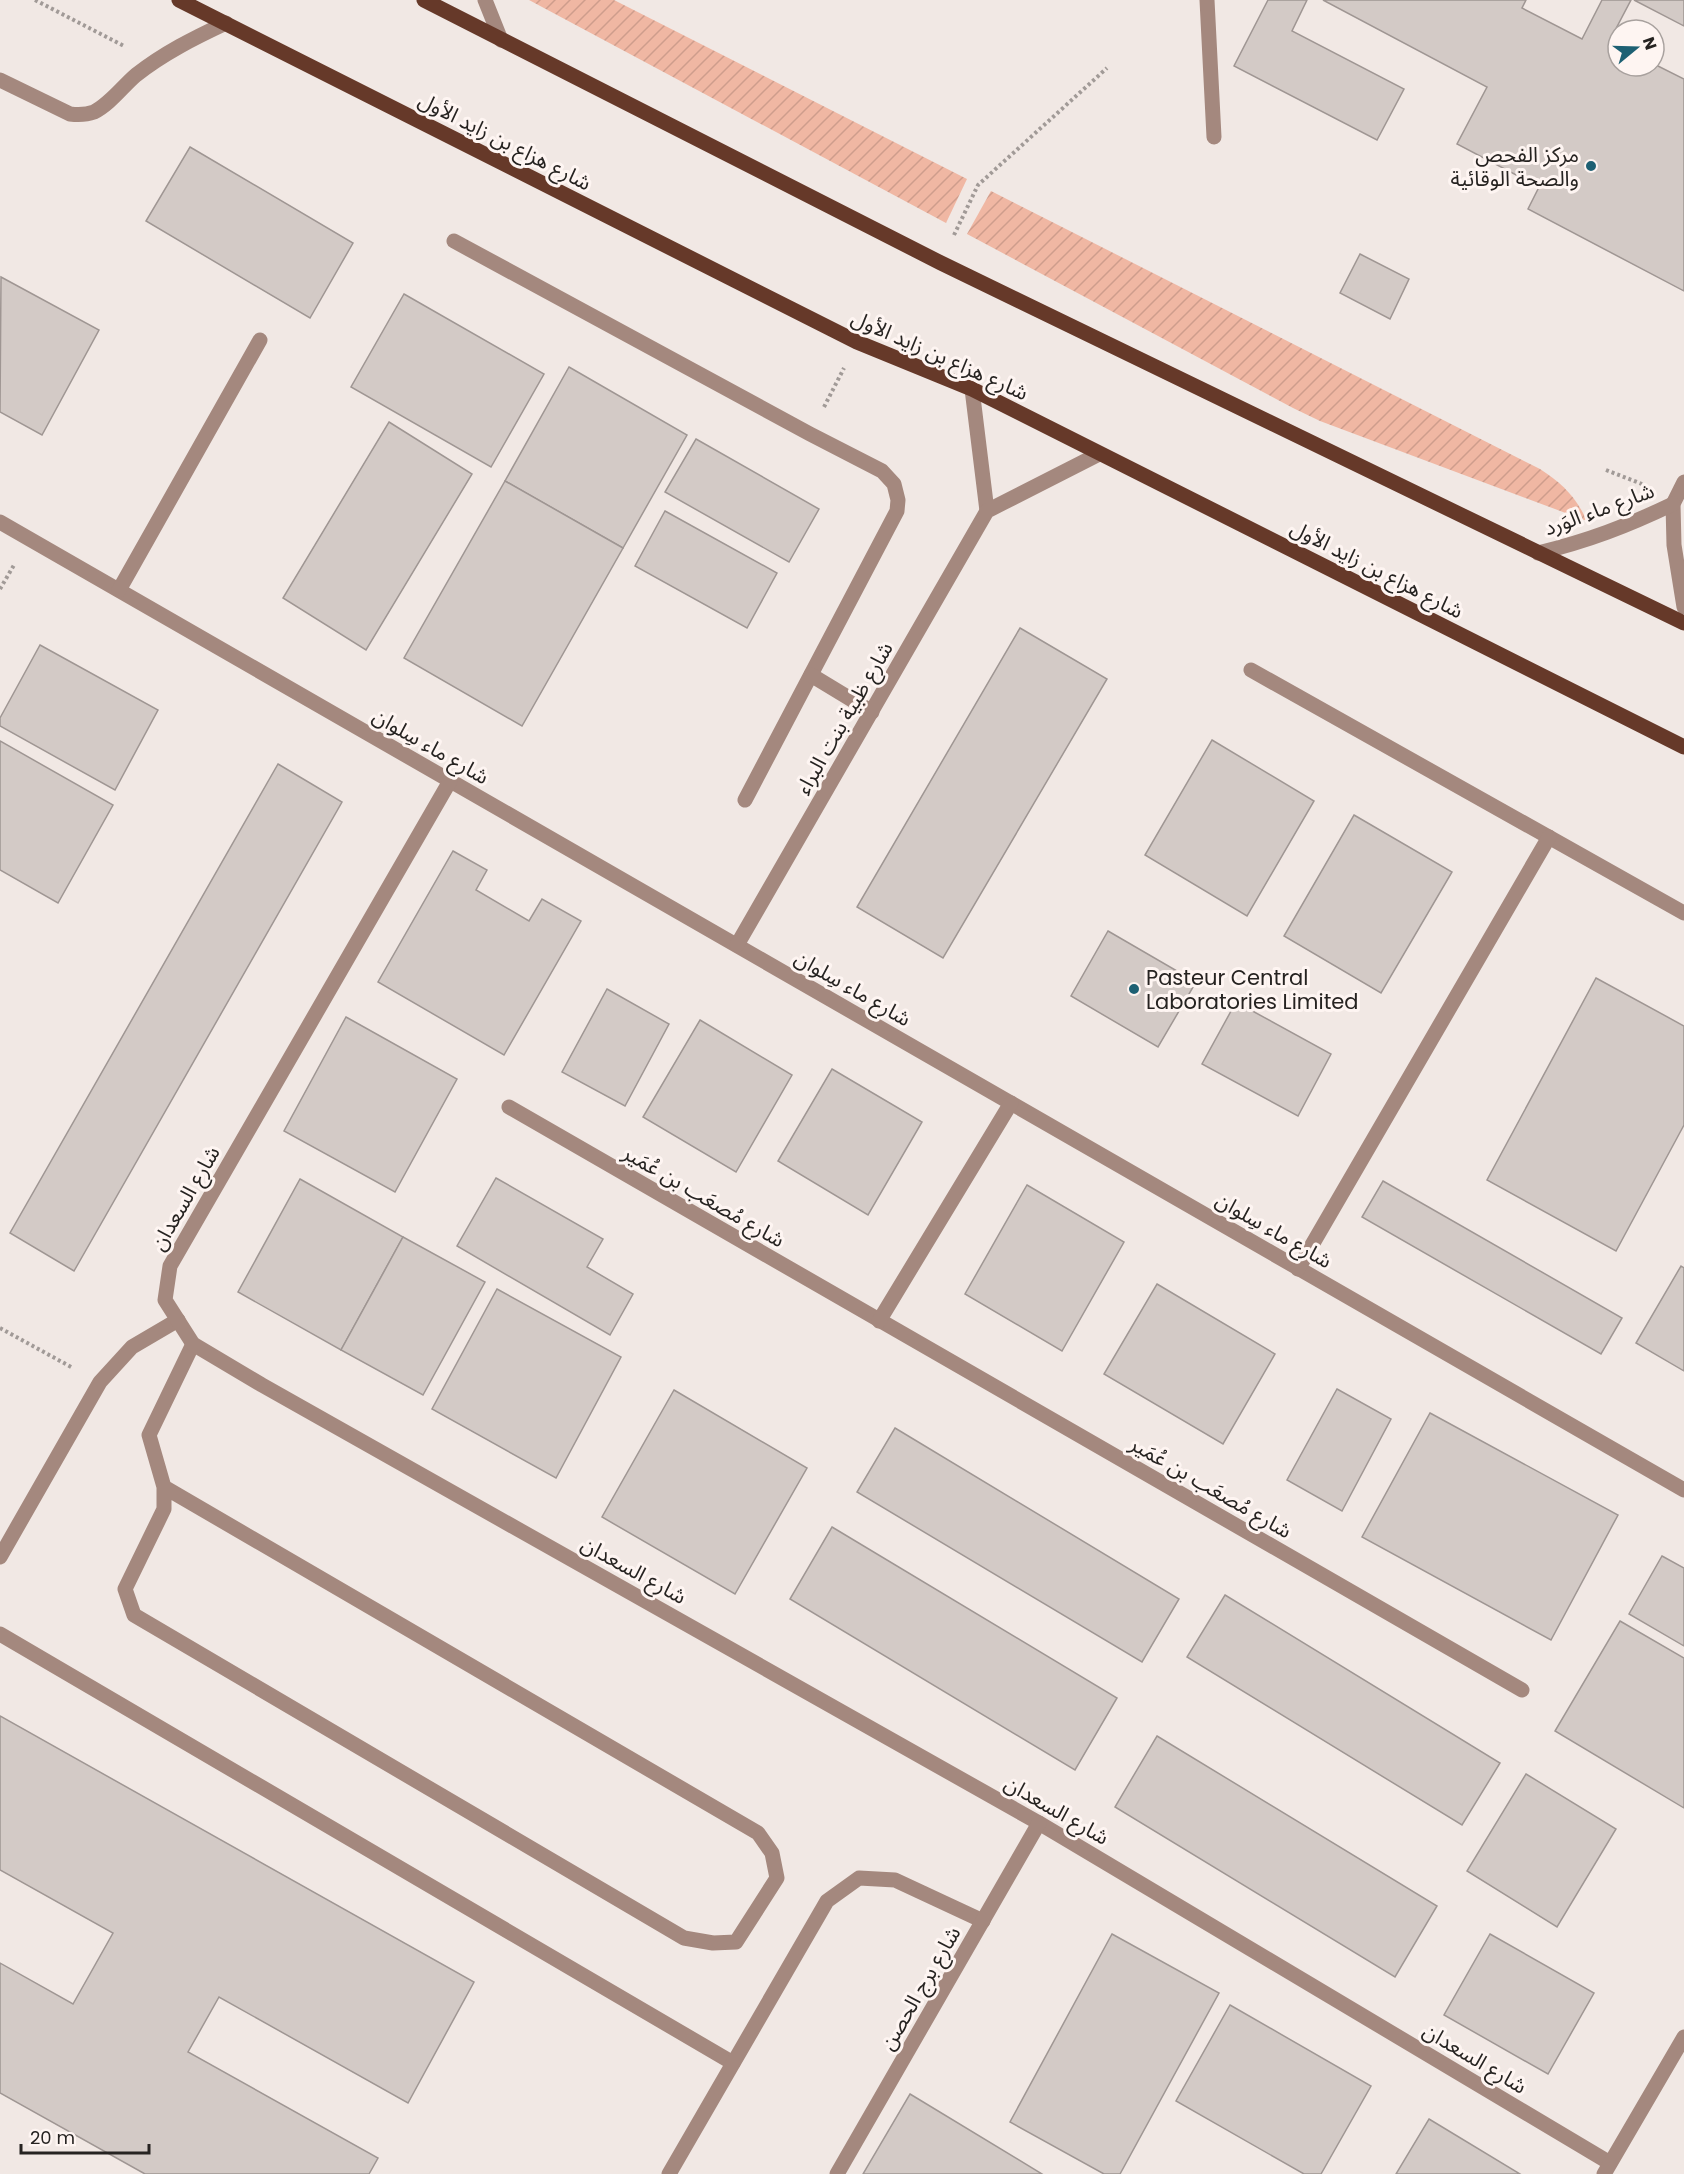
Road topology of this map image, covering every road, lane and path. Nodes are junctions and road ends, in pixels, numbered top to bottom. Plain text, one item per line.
1 (35, 0) edge
2 (179, 0) edge
3 (424, 0) edge
4 (485, 0) edge
5 (1207, 0) edge
6 (226, 23) junction
7 (501, 40) junction
8 (154, 62) junction
9 (1107, 68) dead end
10 (0, 80) edge
11 (1214, 138) dead end
12 (454, 241) dead end
13 (940, 262) junction
14 (260, 339) dead end
15 (858, 342) junction
16 (972, 388) junction
17 (810, 434) junction
18 (1099, 454) junction
19 (1684, 482) edge
20 (1673, 504) junction
21 (987, 510) junction
22 (0, 522) edge
23 (1538, 553) junction
24 (119, 590) junction
25 (1684, 607) edge
26 (1684, 623) edge
27 (1251, 670) dead end
28 (811, 675) junction
29 (872, 712) junction
30 (1684, 747) edge
31 (450, 781) junction
32 (745, 800) dead end
33 (1550, 837) junction
34 (1684, 913) edge
35 (737, 945) junction
36 (1011, 1103) junction
37 (509, 1107) dead end
38 (1298, 1269) junction
39 (178, 1320) junction
40 (879, 1321) junction
41 (0, 1328) edge
42 (193, 1344) junction
43 (100, 1382) junction
44 (164, 1487) junction
45 (1684, 1490) edge
46 (0, 1557) edge
47 (0, 1634) edge
48 (1522, 1690) dead end
49 (1039, 1823) junction
50 (982, 1921) junction
51 (1684, 2037) edge
52 (733, 2063) junction
53 (1607, 2169) edge
54 (669, 2174) edge
55 (837, 2174) edge

1 - 8 path
2 - 6 main road, شارع هزاع بن زايد الأول
3 - 7 main road
4 - 7 street
5 - 11 street
6 - 8 street
6 - 15 main road, شارع هزاع بن زايد الأول
7 - 13 main road
8 - 10 street
9 - 13 path
12 - 17 street
13 - 23 main road
14 - 24 street
15 - 16 main road, شارع هزاع بن زايد الأول
15 - 17 path
16 - 18 main road, شارع هزاع بن زايد الأول
16 - 21 street
17 - 28 street
18 - 21 street
18 - 30 main road, شارع هزاع بن زايد الأول
19 - 20 street, شارع ماء الوَرد
20 - 23 street, شارع ماء الوَرد
20 - 25 street, شارع ماء الوَرد
21 - 29 street, شارع ظبية بنت البراء
22 - 24 street, شارع ماء سِلوان
23 - 26 main road
24 - 31 street, شارع ماء سِلوان
27 - 33 street
28 - 29 street
28 - 32 street
29 - 35 street, شارع ظبية بنت البراء
31 - 35 street, شارع ماء سِلوان
31 - 39 street, شارع السعدان
33 - 34 street
33 - 38 street
35 - 36 street, شارع ماء سِلوان
36 - 38 street, شارع ماء سِلوان
36 - 40 street
37 - 40 street, شارع مُصعَب بن عُمَير
38 - 45 street, شارع ماء سِلوان
39 - 42 street, شارع السعدان
39 - 43 street
40 - 48 street, شارع مُصعَب بن عُمَير
41 - 43 path
42 - 44 street
42 - 49 street, شارع السعدان
43 - 46 street
44 - 44 street
47 - 52 street
49 - 50 street, شارع برج الحصن
49 - 53 street, شارع السعدان
50 - 52 street
50 - 55 street, شارع برج الحصن
51 - 53 street
52 - 54 street

